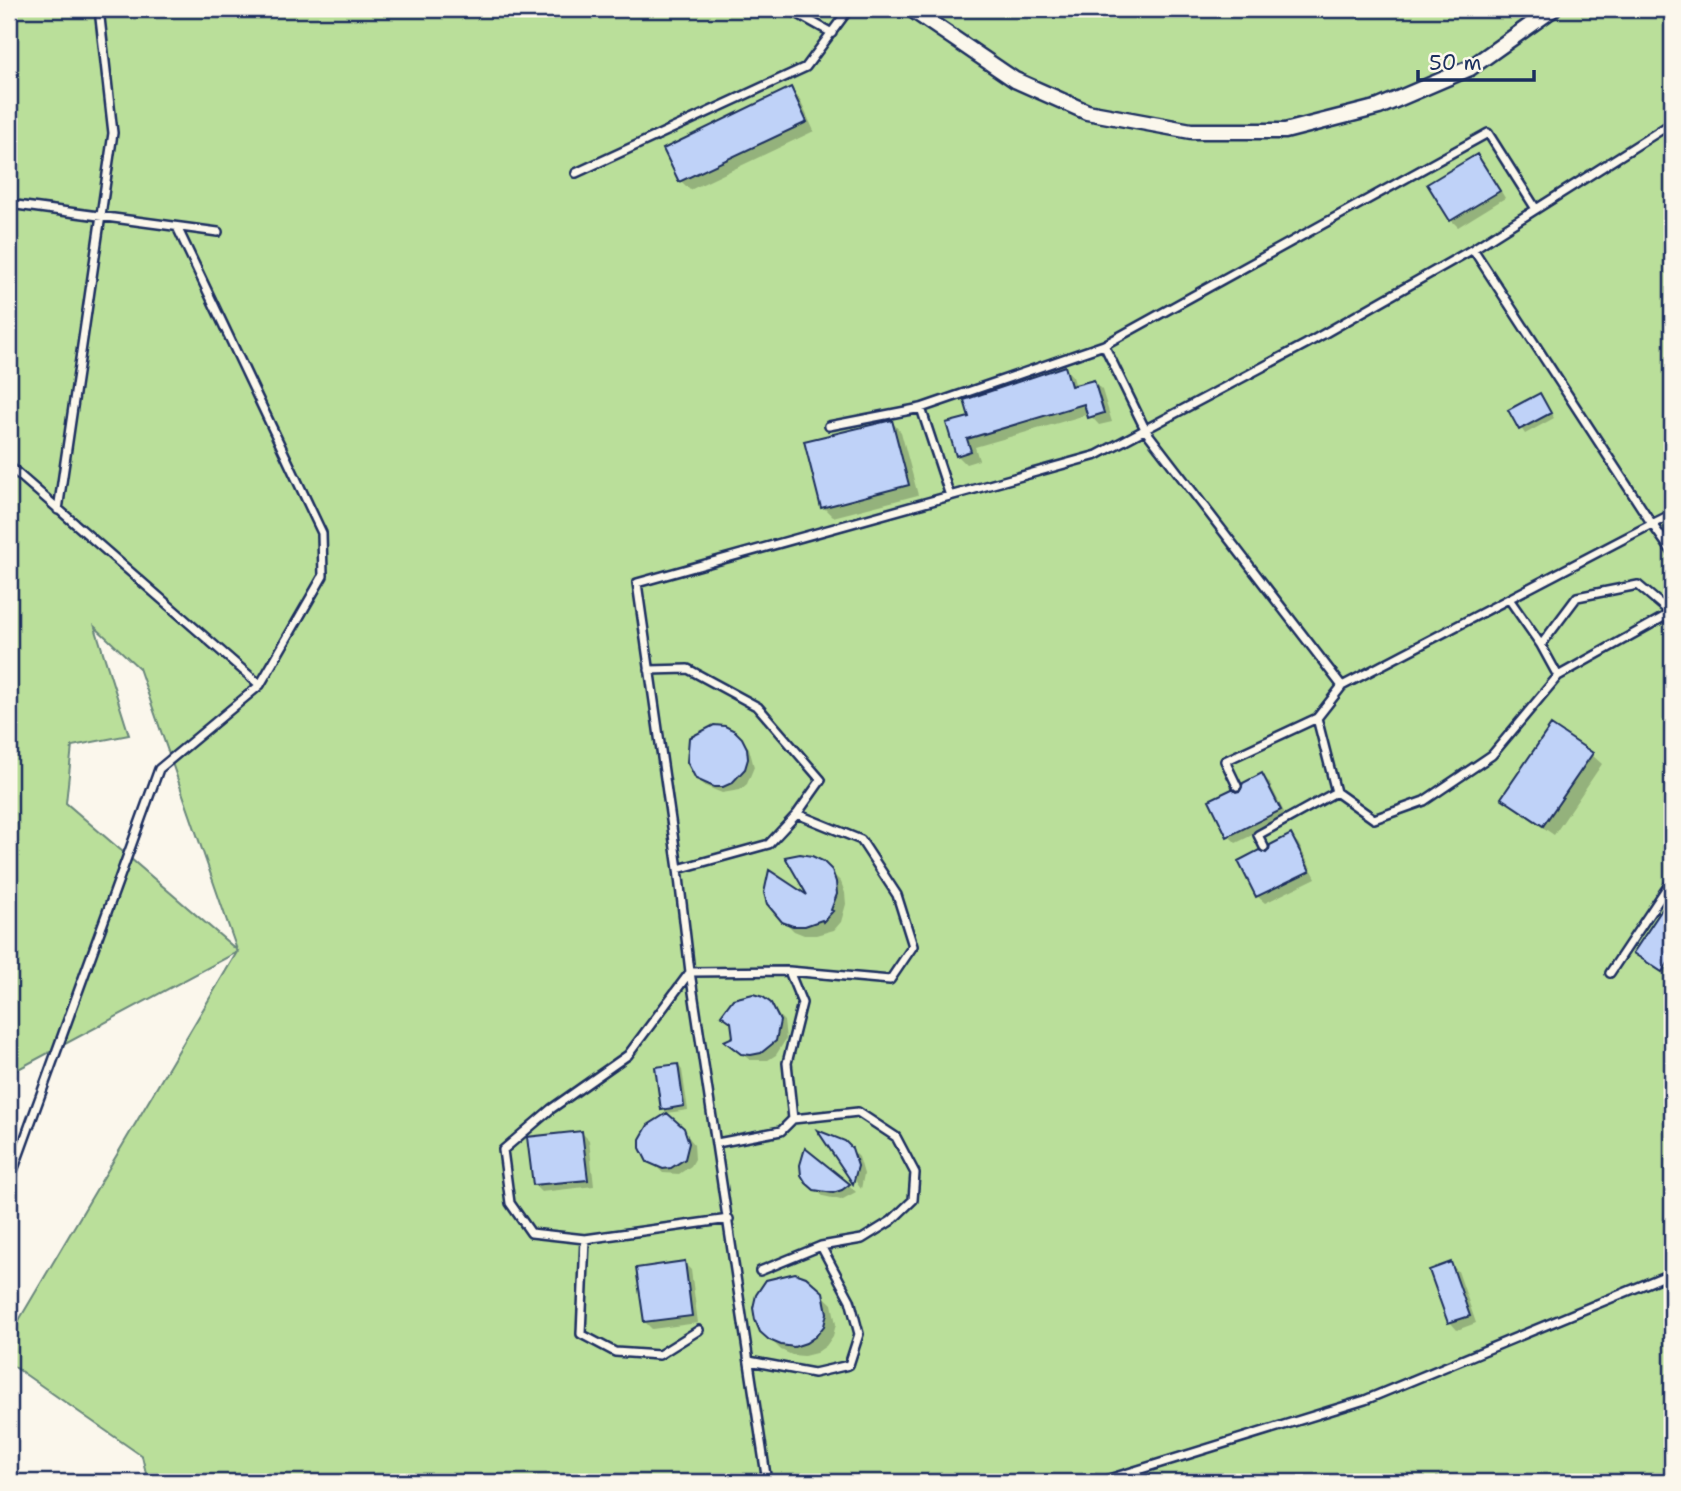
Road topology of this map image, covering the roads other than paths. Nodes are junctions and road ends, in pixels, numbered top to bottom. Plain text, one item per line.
1 (99, 9) edge
2 (789, 9) edge
3 (852, 9) edge
4 (911, 9) edge
5 (1553, 9) edge
6 (832, 33) junction
7 (1672, 123) edge
8 (576, 173) dead end
9 (9, 204) edge
10 (1536, 209) junction
11 (101, 216) junction
12 (177, 227) junction
13 (218, 232) dead end
14 (1473, 249) junction
15 (1104, 345) junction
16 (921, 408) junction
17 (829, 426) dead end
18 (1146, 430) junction
19 (9, 466) edge
20 (950, 496) junction
21 (58, 510) junction
22 (1672, 514) edge
23 (1651, 524) junction
24 (1672, 552) edge
25 (1508, 598) junction
26 (1541, 645) junction
27 (649, 670) junction
28 (1558, 676) junction
29 (260, 685) junction
30 (1342, 686) junction
31 (1317, 718) junction
32 (1237, 786) dead end
33 (1336, 792) junction
34 (797, 814) junction
35 (1264, 847) dead end
36 (678, 869) junction
37 (1672, 880) edge
38 (789, 971) junction
39 (690, 972) junction
40 (1610, 973) dead end
41 (793, 1119) junction
42 (717, 1143) junction
43 (9, 1182) edge
44 (729, 1219) junction
45 (585, 1239) junction
46 (821, 1246) junction
47 (761, 1271) dead end
48 (1672, 1272) edge
49 (699, 1330) dead end
50 (749, 1361) junction
51 (9, 1467) edge
52 (15, 1482) edge
53 (767, 1482) edge
54 (1099, 1482) edge

1 - 11 lane
2 - 6 lane
3 - 6 lane
4 - 5 street
6 - 8 lane
7 - 10 lane
9 - 11 lane
10 - 14 lane
10 - 15 lane
11 - 12 lane
11 - 21 lane
12 - 13 lane
12 - 29 lane
14 - 18 lane
14 - 23 lane
15 - 16 lane
15 - 18 lane
16 - 17 lane
16 - 20 lane
18 - 20 lane
18 - 30 lane
19 - 21 lane
20 - 27 lane
21 - 29 lane
22 - 23 lane
23 - 24 lane
23 - 25 lane
25 - 26 lane
25 - 30 lane
26 - 28 lane
26 - 28 lane
27 - 34 lane
27 - 36 lane
28 - 33 lane
29 - 43 lane
30 - 31 lane
31 - 32 lane
31 - 33 lane
33 - 35 lane
34 - 36 lane
34 - 38 lane
36 - 39 lane
37 - 40 lane
38 - 39 lane
38 - 41 lane
39 - 42 lane
39 - 45 lane
41 - 42 lane
41 - 46 lane
42 - 44 lane
44 - 45 lane
44 - 50 lane
45 - 49 lane
46 - 47 lane
46 - 50 lane
48 - 54 lane
50 - 53 lane
51 - 52 lane

